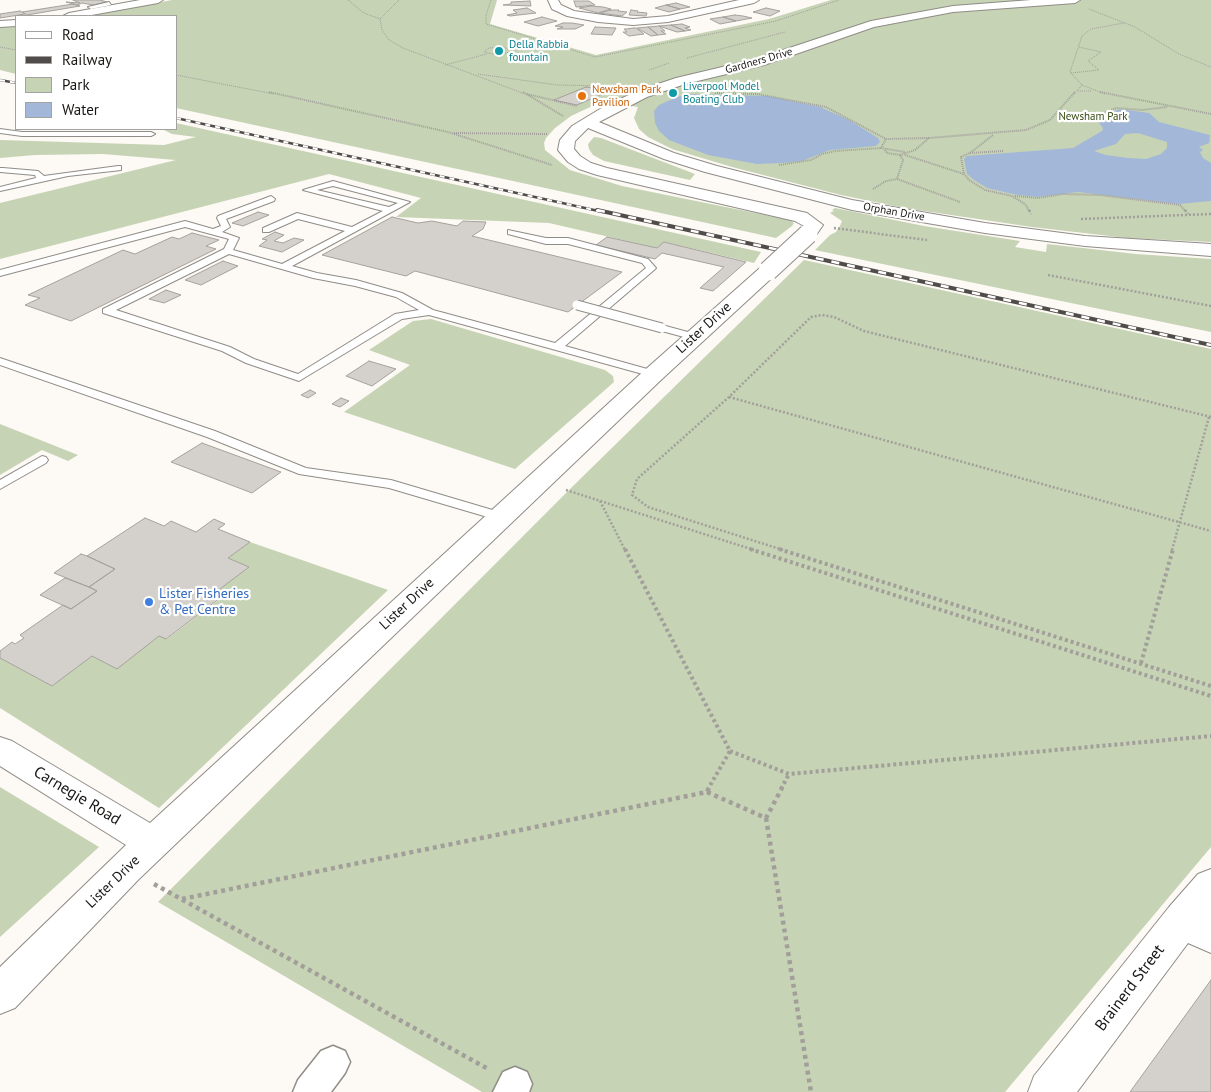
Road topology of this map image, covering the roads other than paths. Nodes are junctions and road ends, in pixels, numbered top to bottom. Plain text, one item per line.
1 (158, 0) edge
2 (553, 0) edge
3 (754, 0) edge
4 (1071, 1) edge
5 (109, 4) dead end
6 (91, 7) dead end
7 (75, 15) edge
8 (15, 23) edge
9 (0, 24) edge
10 (588, 123) junction
11 (0, 131) edge
12 (151, 134) dead end
13 (118, 168) dead end
14 (4, 170) dead end
15 (41, 179) junction
16 (0, 189) edge
17 (271, 199) dead end
18 (390, 210) junction
19 (807, 227) joint
20 (266, 230) dead end
21 (353, 230) junction
22 (214, 232) junction
23 (511, 232) dead end
24 (1211, 250) edge
25 (228, 251) junction
26 (283, 266) junction
27 (0, 273) edge
28 (577, 305) dead end
29 (428, 312) junction
30 (695, 336) junction
31 (557, 347) junction
32 (0, 361) edge
33 (654, 374) junction
34 (42, 460) dead end
35 (0, 485) edge
36 (501, 517) junction
37 (0, 750) edge
38 (154, 843) junction
39 (1211, 886) edge
40 (1197, 927) edge
41 (0, 995) edge
42 (333, 1062) dead end
43 (310, 1092) edge
44 (1050, 1092) edge

1 - 7 street
2 - 3 street
4 - 10 street, Gardners Drive
5 - 6 lane
8 - 9 street
10 - 19 street, Gardners Drive
10 - 24 street, Orphan Drive
11 - 12 lane
13 - 15 lane
14 - 15 lane
15 - 16 lane
17 - 22 lane
18 - 18 lane
18 - 21 lane
19 - 30 street, Lister Drive, bridge
20 - 21 lane
21 - 26 lane
22 - 25 lane
22 - 27 lane
23 - 31 lane
25 - 26 lane
25 - 29 lane
26 - 29 lane
28 - 30 lane, bridge
29 - 31 lane
30 - 33 street, Lister Drive
31 - 33 lane
32 - 36 lane
33 - 36 street, Lister Drive
34 - 35 lane
36 - 38 street, Lister Drive
37 - 38 street, Carnegie Road
38 - 41 street, Lister Drive
39 - 40 street, Brainerd Street
40 - 44 street, Brainerd Street
42 - 43 street

